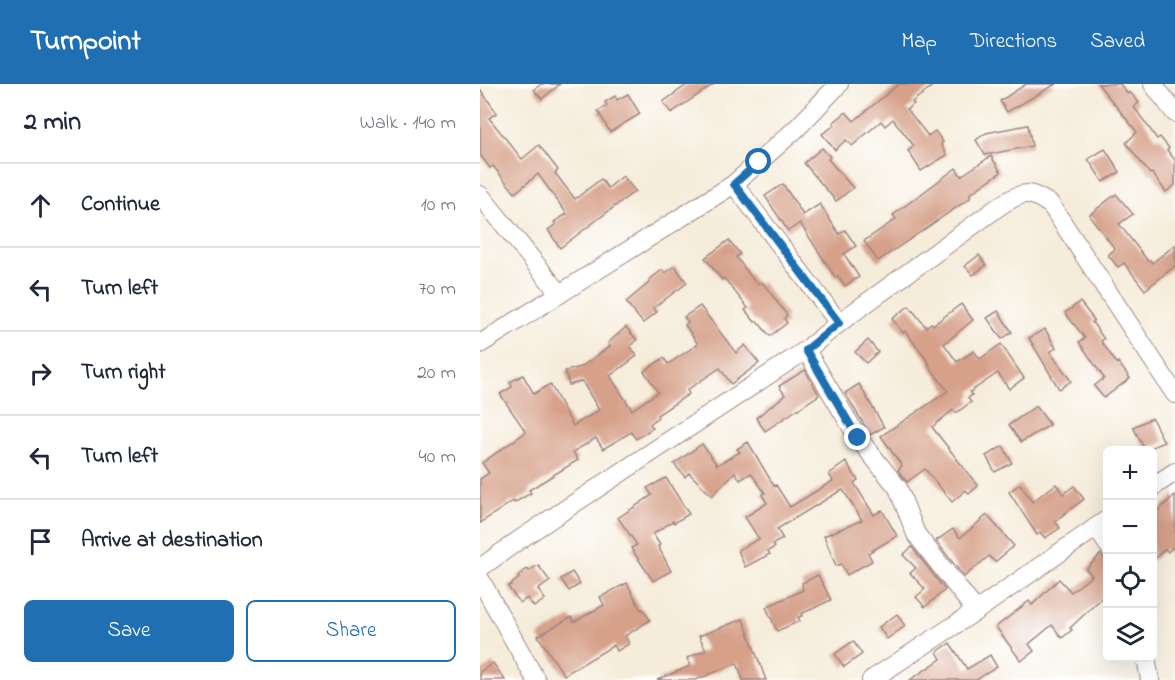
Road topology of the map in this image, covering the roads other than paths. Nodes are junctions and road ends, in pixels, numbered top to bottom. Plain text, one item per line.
1 (839, 84) edge
2 (1154, 84) edge
3 (1175, 113) edge
4 (734, 184) junction
5 (480, 195) edge
6 (560, 294) junction
7 (839, 323) junction
8 (480, 344) edge
9 (806, 350) junction
10 (1175, 394) edge
11 (1175, 472) edge
12 (1157, 484) edge
13 (1102, 523) edge
14 (480, 568) edge
15 (480, 579) edge
16 (976, 611) junction
17 (1147, 662) edge
18 (536, 680) edge
19 (871, 680) edge
20 (1150, 680) edge

1 - 4 street
2 - 3 street
4 - 6 street
4 - 7 street
5 - 6 street
6 - 8 street
7 - 9 street
7 - 10 street
9 - 14 street
9 - 16 street
11 - 12 street
13 - 16 street
15 - 18 street
16 - 19 street
17 - 20 street

